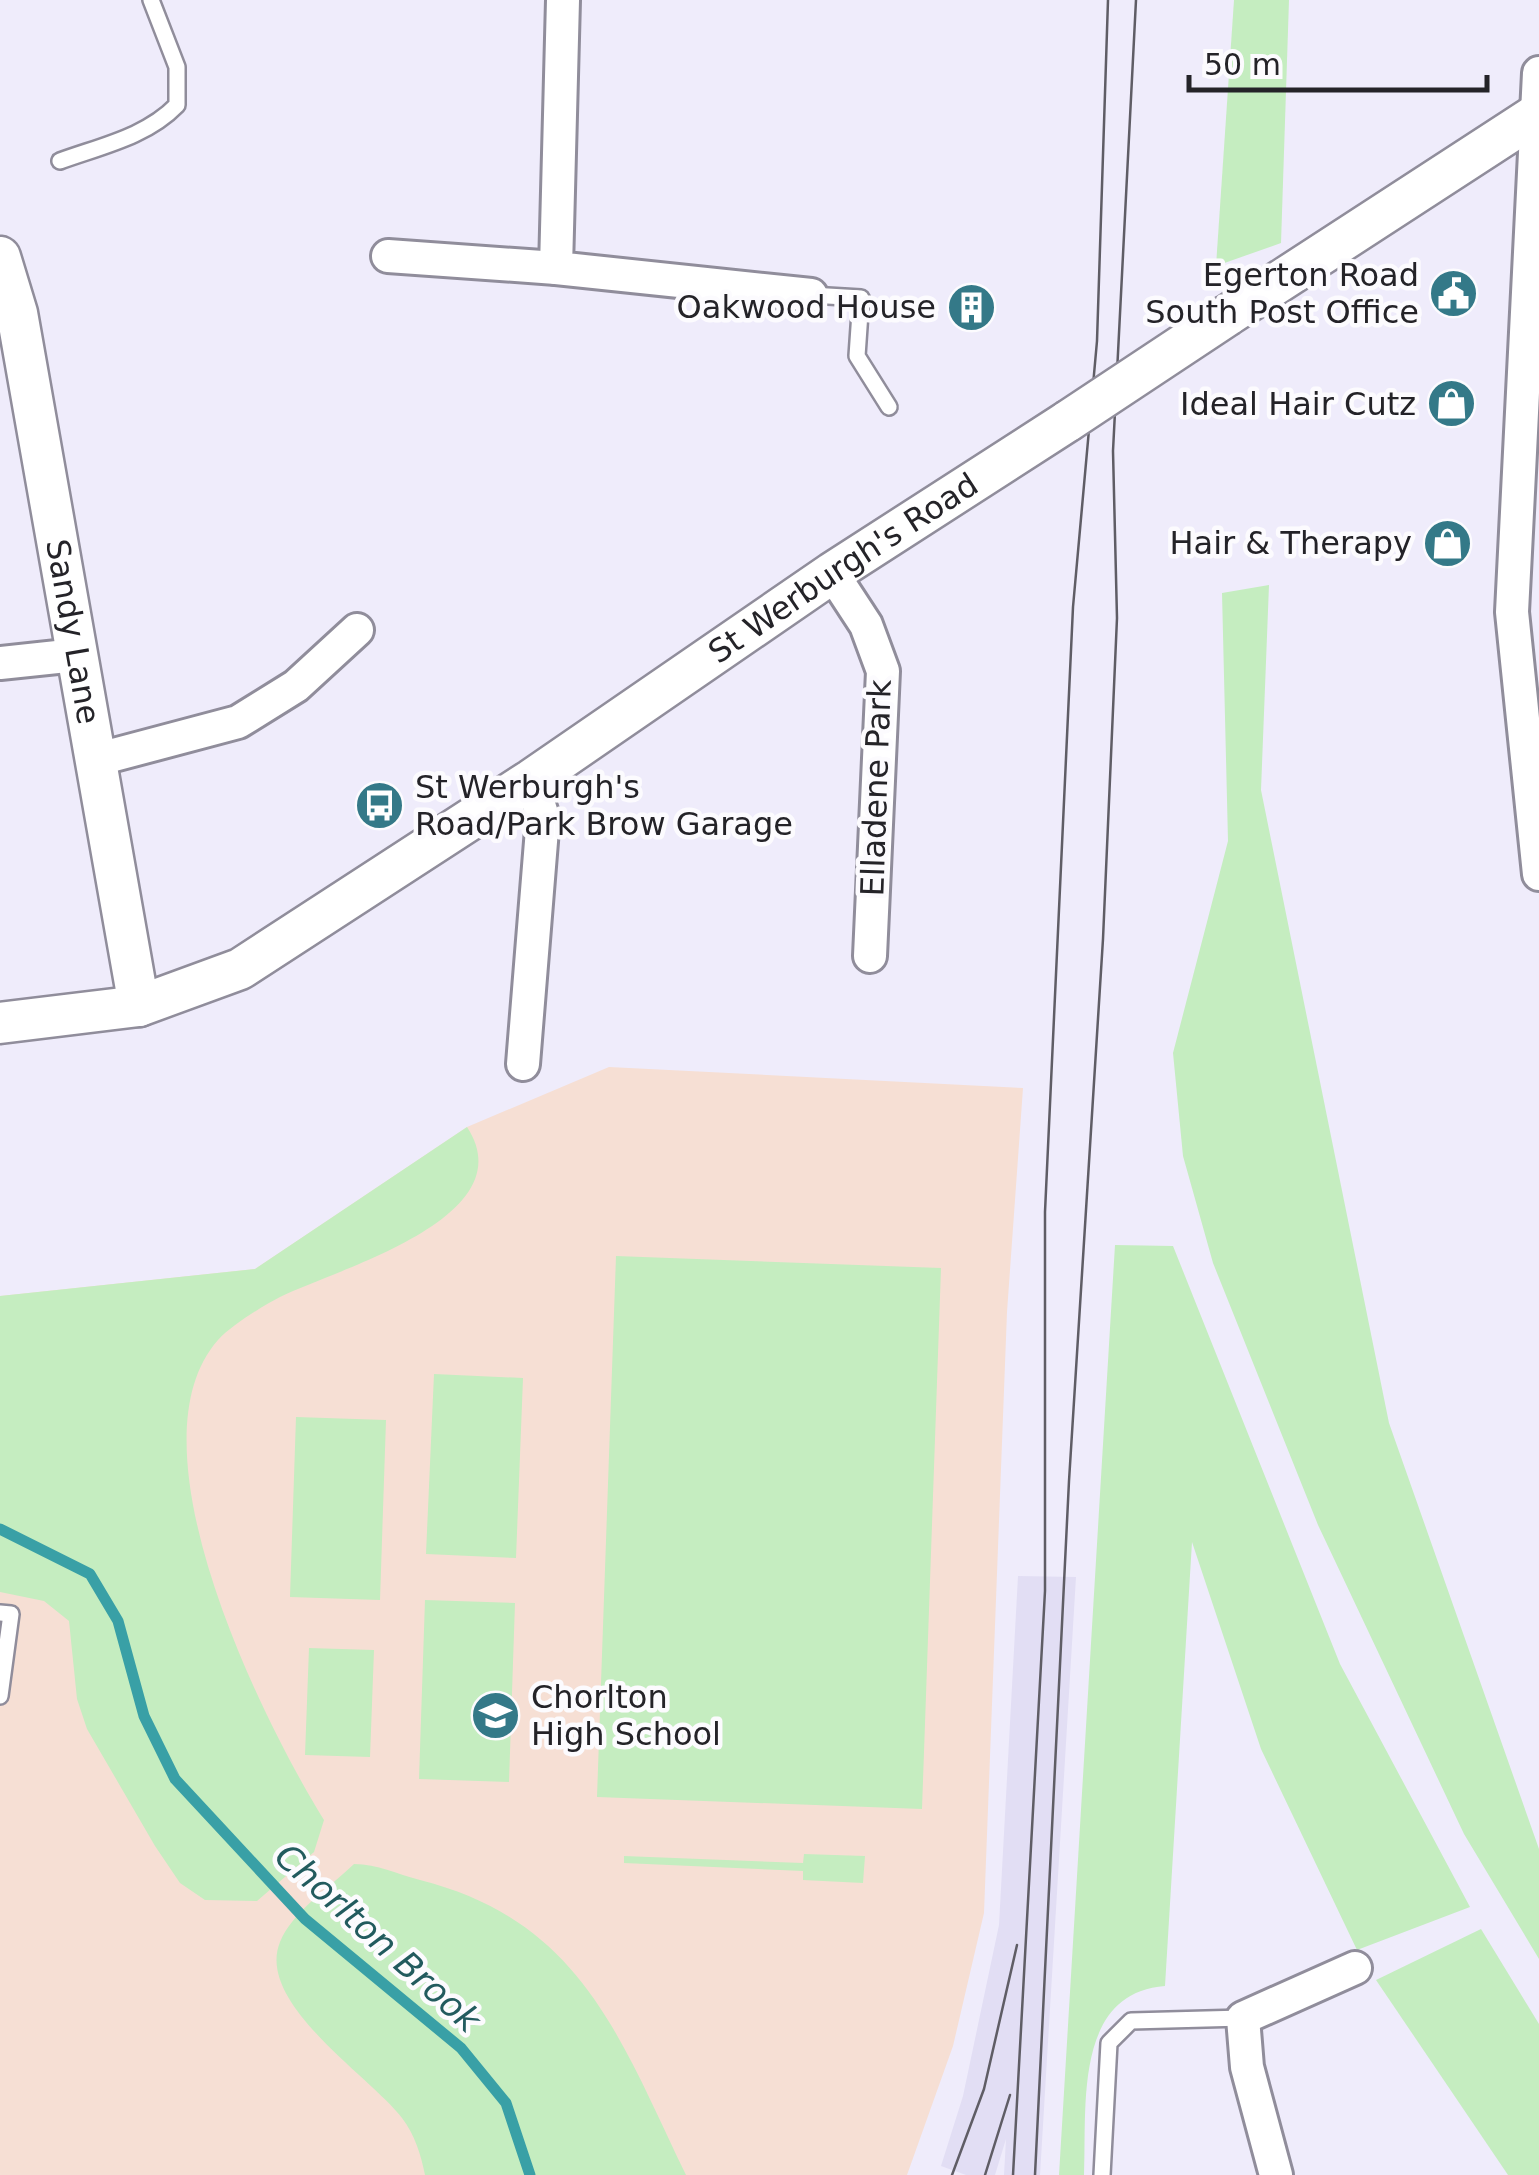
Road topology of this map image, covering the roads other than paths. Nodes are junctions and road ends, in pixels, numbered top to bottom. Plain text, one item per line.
1 (151, 0) edge
2 (563, 0) edge
3 (1539, 73) edge
4 (1538, 114) edge
5 (60, 161) dead end
6 (388, 256) dead end
7 (0, 257) edge
8 (556, 268) junction
9 (810, 295) joint
10 (889, 407) dead end
11 (832, 573) junction
12 (357, 630) dead end
13 (76, 655) junction
14 (0, 663) edge
15 (1530, 711) edge
16 (94, 760) junction
17 (531, 780) junction
18 (1539, 874) edge
19 (870, 956) dead end
20 (139, 1006) junction
21 (0, 1022) edge
22 (524, 1064) dead end
23 (0, 1613) edge
24 (0, 1696) edge
25 (1354, 1968) dead end
26 (1242, 2018) junction
27 (1102, 2175) edge
28 (1276, 2175) edge

1 - 5 lane
2 - 8 street
3 - 4 street
4 - 11 street, St Werburgh's Road, bridge
4 - 15 street
6 - 8 street
7 - 13 street, Sandy Lane
8 - 9 street
9 - 10 lane
11 - 17 street, St Werburgh's Road
11 - 19 street, Elladene Park
12 - 16 street
13 - 14 street
13 - 16 street, Sandy Lane
15 - 18 street
16 - 20 street, Sandy Lane
17 - 20 street, St Werburgh's Road
17 - 22 street
20 - 21 street, St Werburgh's Road
23 - 24 lane
25 - 26 street
26 - 27 lane
26 - 28 street

